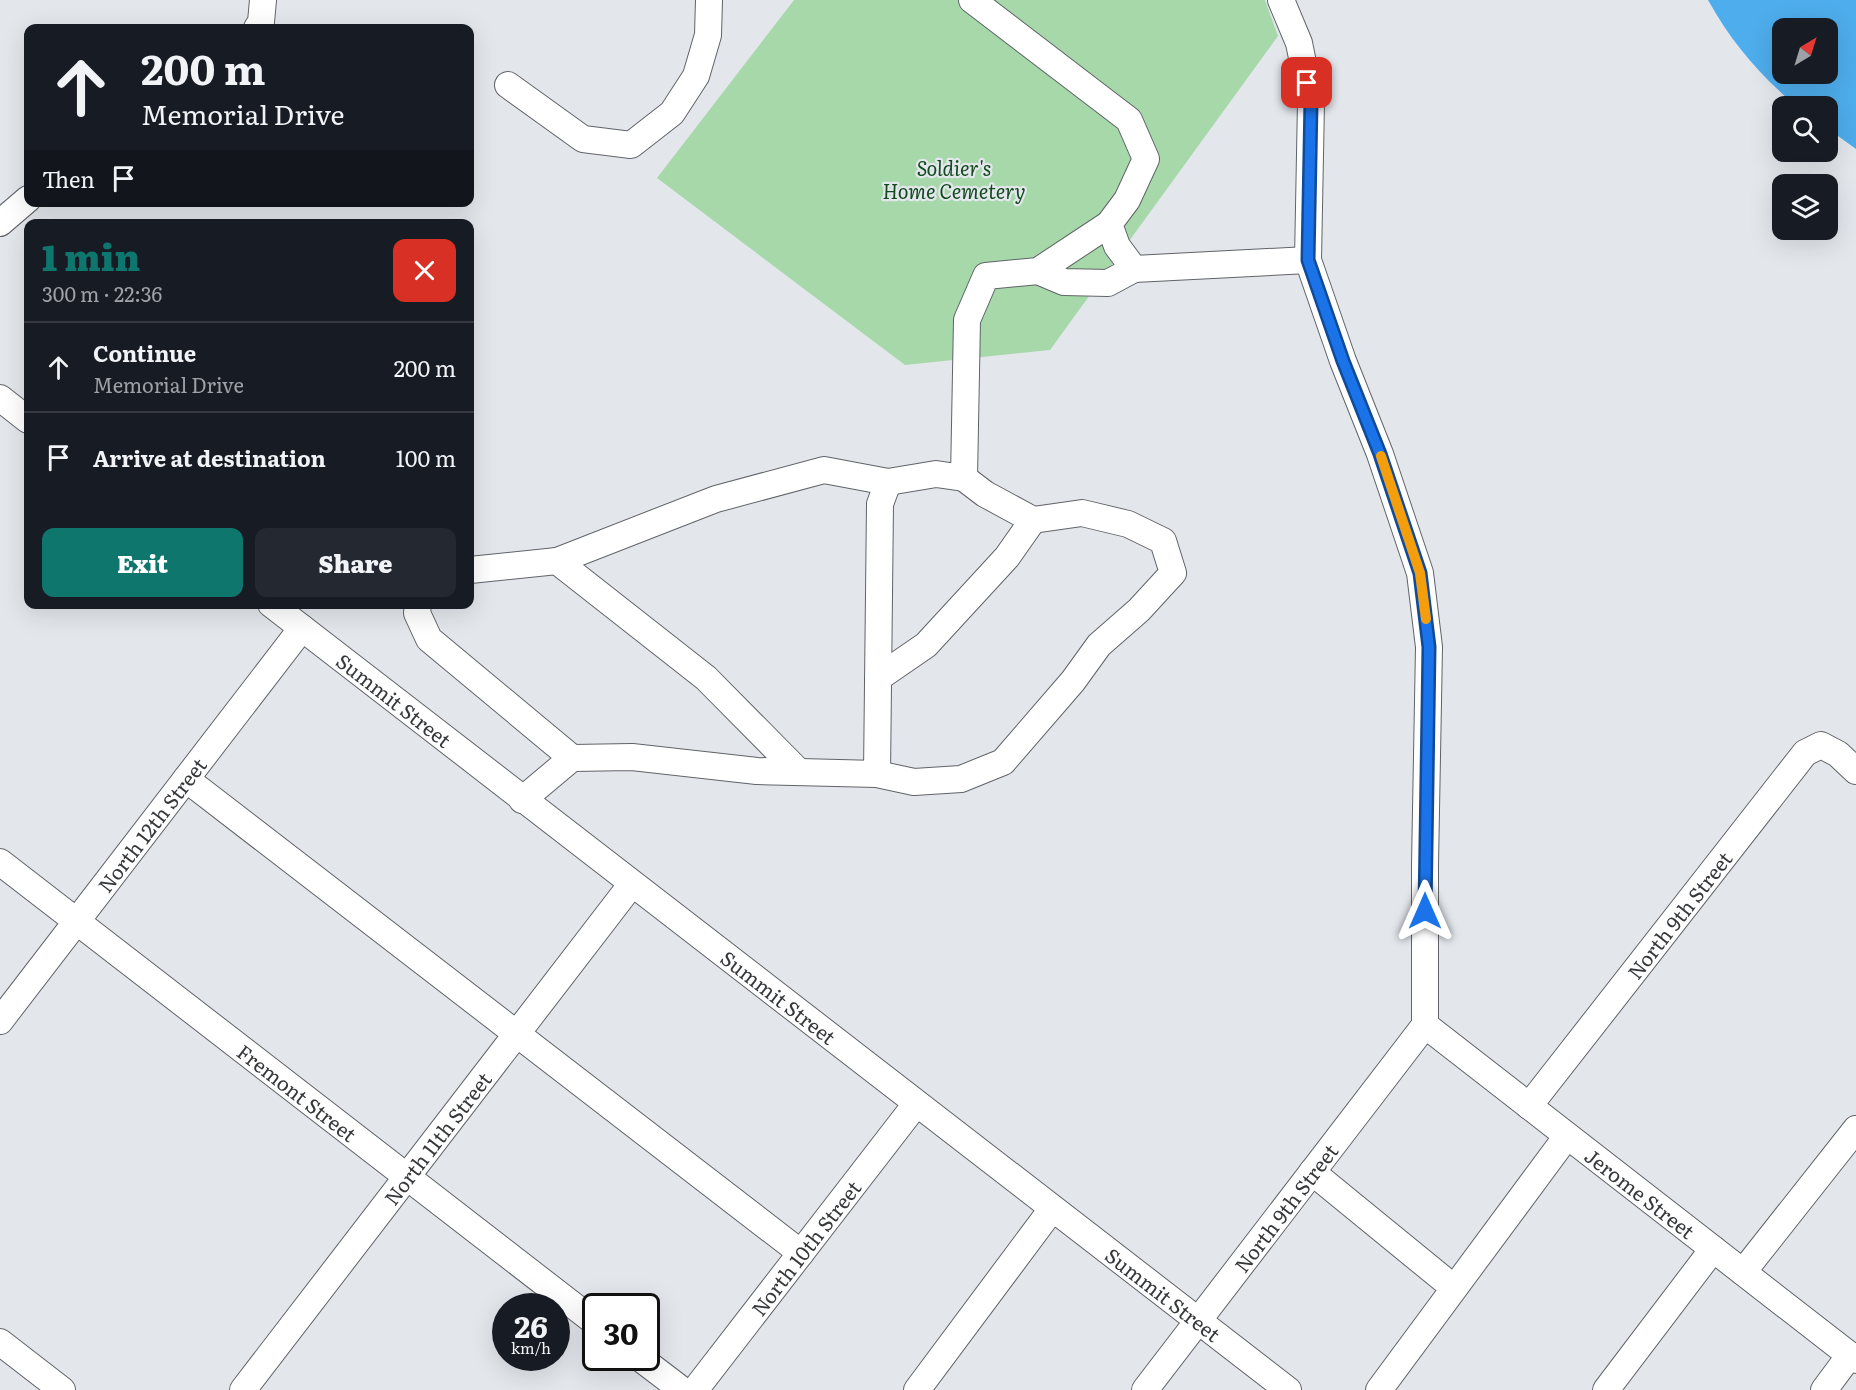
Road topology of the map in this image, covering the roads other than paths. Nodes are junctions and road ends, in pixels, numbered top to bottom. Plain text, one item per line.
1 (263, 0) edge
2 (709, 0) edge
3 (972, 0) edge
4 (1281, 0) edge
5 (260, 24) edge
6 (508, 85) dead end
7 (24, 202) edge
8 (0, 223) edge
9 (1109, 224) junction
10 (1308, 260) junction
11 (1134, 268) junction
12 (1038, 271) junction
13 (0, 398) edge
14 (24, 417) edge
15 (964, 478) junction
16 (888, 482) junction
17 (1033, 520) junction
18 (557, 561) junction
19 (474, 570) edge
20 (277, 609) edge
21 (417, 609) edge
22 (302, 628) junction
23 (878, 678) junction
24 (572, 758) junction
25 (1847, 762) edge
26 (799, 772) junction
27 (877, 774) junction
28 (186, 779) junction
29 (522, 800) junction
30 (0, 862) edge
31 (631, 885) junction
32 (76, 921) junction
33 (0, 1021) edge
34 (1425, 1026) junction
35 (516, 1035) junction
36 (916, 1104) junction
37 (1529, 1106) junction
38 (1856, 1129) edge
39 (1567, 1136) junction
40 (1312, 1172) junction
41 (407, 1177) junction
42 (1052, 1209) junction
43 (1713, 1249) junction
44 (801, 1253) junction
45 (1743, 1272) junction
46 (1454, 1288) junction
47 (582, 1312) edge
48 (1197, 1321) junction
49 (0, 1342) edge
50 (1853, 1358) edge
51 (657, 1371) edge
52 (62, 1390) edge
53 (243, 1390) edge
54 (682, 1390) edge
55 (695, 1390) edge
56 (917, 1390) edge
57 (1145, 1390) edge
58 (1287, 1390) edge
59 (1379, 1390) edge
60 (1606, 1390) edge
61 (1824, 1390) edge

1 - 5 street
2 - 6 street
3 - 9 street
4 - 10 street
7 - 8 street
9 - 11 street
9 - 12 street
10 - 11 street
10 - 34 street
11 - 12 street
12 - 15 street
13 - 14 street
15 - 16 street
15 - 17 street
16 - 18 street
16 - 23 street
17 - 23 street
17 - 27 street
18 - 19 street
18 - 26 street
20 - 22 street, Summit Street
21 - 24 street
22 - 28 street, North 12th Street
22 - 29 street, Summit Street
23 - 27 street
24 - 26 street
24 - 29 street
25 - 37 street, North 9th Street
26 - 27 street
28 - 32 street, North 12th Street
28 - 35 street
29 - 31 street, Summit Street
30 - 32 street, Fremont Street
31 - 35 street, North 11th Street
31 - 36 street, Summit Street
32 - 33 street, North 12th Street
32 - 41 street, Fremont Street
34 - 37 street, Jerome Street
34 - 40 street, North 9th Street
35 - 41 street, North 11th Street
35 - 44 street
36 - 42 street, Summit Street
36 - 44 street, North 10th Street
37 - 39 street, Jerome Street
38 - 45 street
39 - 43 street, Jerome Street
39 - 46 street
40 - 46 street
40 - 48 street, North 9th Street
41 - 47 street, Fremont Street
41 - 53 street, North 11th Street
42 - 48 street, Summit Street
42 - 56 street
43 - 45 street, Jerome Street
43 - 60 street
44 - 55 street, North 10th Street
45 - 50 street, Jerome Street
46 - 59 street
48 - 57 street, North 9th Street
48 - 58 street, Summit Street
49 - 52 street
50 - 61 street
51 - 54 street

